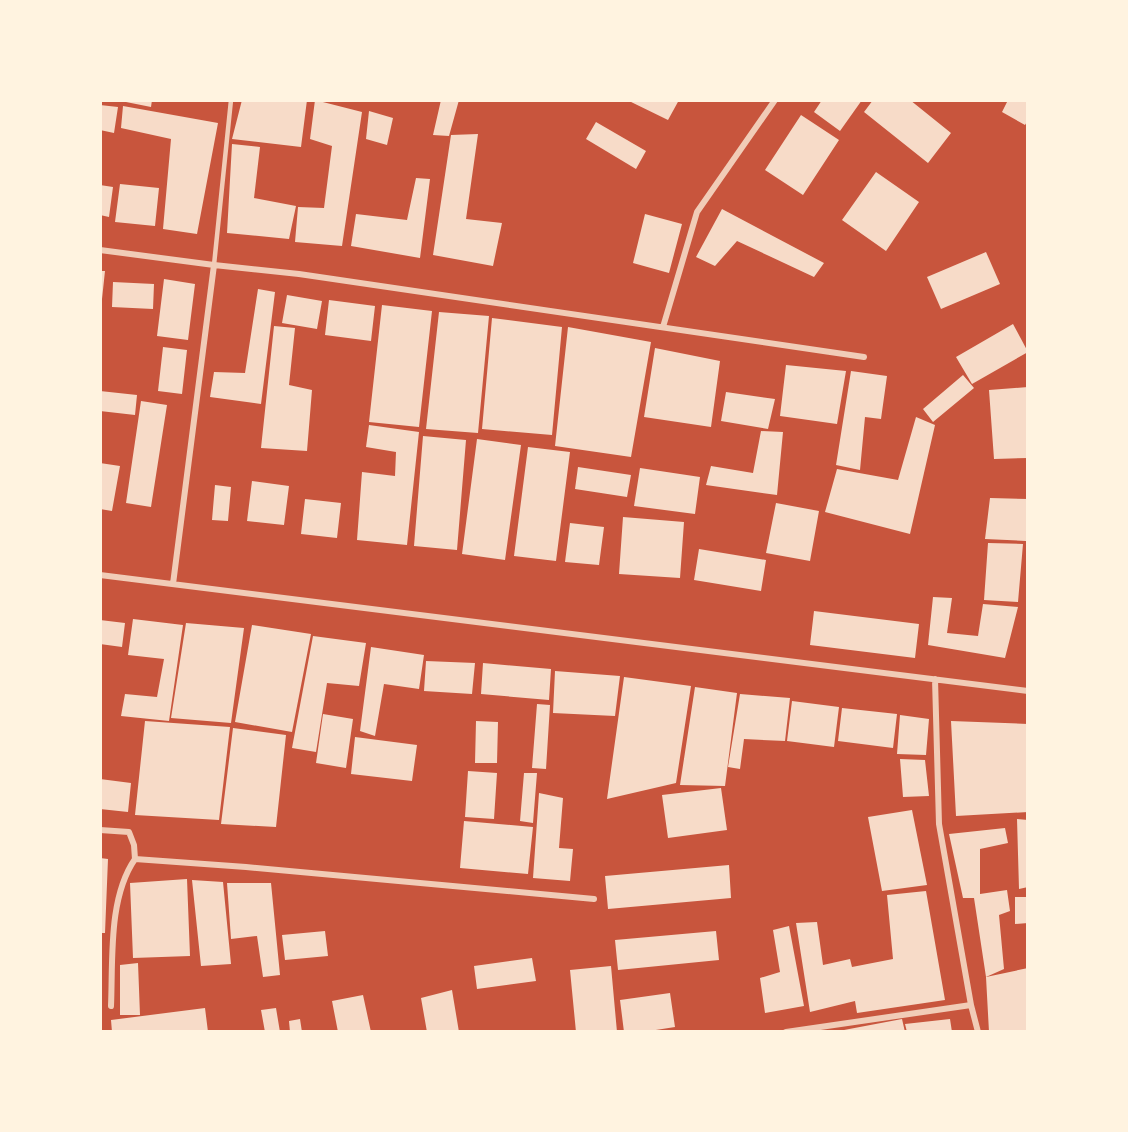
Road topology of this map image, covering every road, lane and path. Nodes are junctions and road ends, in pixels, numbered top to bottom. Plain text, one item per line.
1 (231, 100) edge
2 (775, 100) edge
3 (100, 250) edge
4 (214, 265) junction
5 (663, 327) junction
6 (864, 357) dead end
7 (100, 575) edge
8 (173, 584) junction
9 (935, 679) junction
10 (1028, 691) edge
11 (100, 830) edge
12 (135, 859) junction
13 (594, 899) dead end
14 (971, 1005) junction
15 (111, 1006) dead end
16 (786, 1032) edge
17 (978, 1032) edge

1 - 4 lane
2 - 5 street
3 - 4 street
4 - 5 street
4 - 8 street
5 - 6 street
7 - 8 street
8 - 9 street
9 - 10 street
9 - 14 street
11 - 12 street
12 - 13 street
12 - 15 street
14 - 16 street
14 - 17 street

